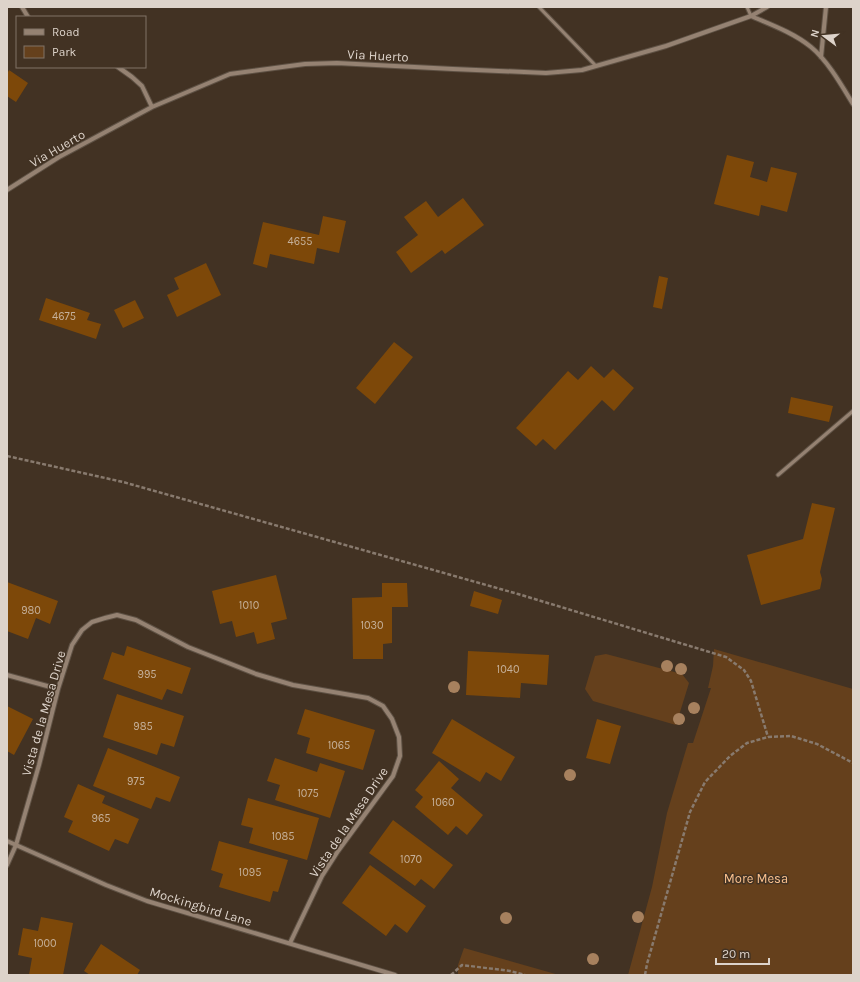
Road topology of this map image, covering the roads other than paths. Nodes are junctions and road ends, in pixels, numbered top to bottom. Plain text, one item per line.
1 (22, 7) edge
2 (539, 7) edge
3 (747, 7) edge
4 (767, 7) edge
5 (826, 7) edge
6 (27, 16) edge
7 (751, 16) junction
8 (821, 57) junction
9 (596, 66) junction
10 (119, 68) edge
11 (853, 104) edge
12 (152, 106) junction
13 (7, 190) edge
14 (853, 411) edge
15 (778, 475) dead end
16 (7, 675) edge
17 (58, 689) junction
18 (7, 841) edge
19 (16, 845) junction
20 (7, 865) edge
21 (290, 943) junction
22 (395, 975) edge

1 - 6 street
2 - 9 lane
3 - 7 lane
4 - 7 street, Via Huerto
5 - 8 street
7 - 8 street
7 - 9 street, Via Huerto
8 - 11 street
9 - 12 street, Via Huerto
10 - 12 street
12 - 13 street, Via Huerto
14 - 15 lane
16 - 17 street
17 - 19 street, Vista de la Mesa Drive
17 - 21 street, Vista de la Mesa Drive
18 - 19 street, Mockingbird Lane
19 - 20 street, Vista de la Mesa Drive
19 - 21 street, Mockingbird Lane
21 - 22 street, Mockingbird Lane

